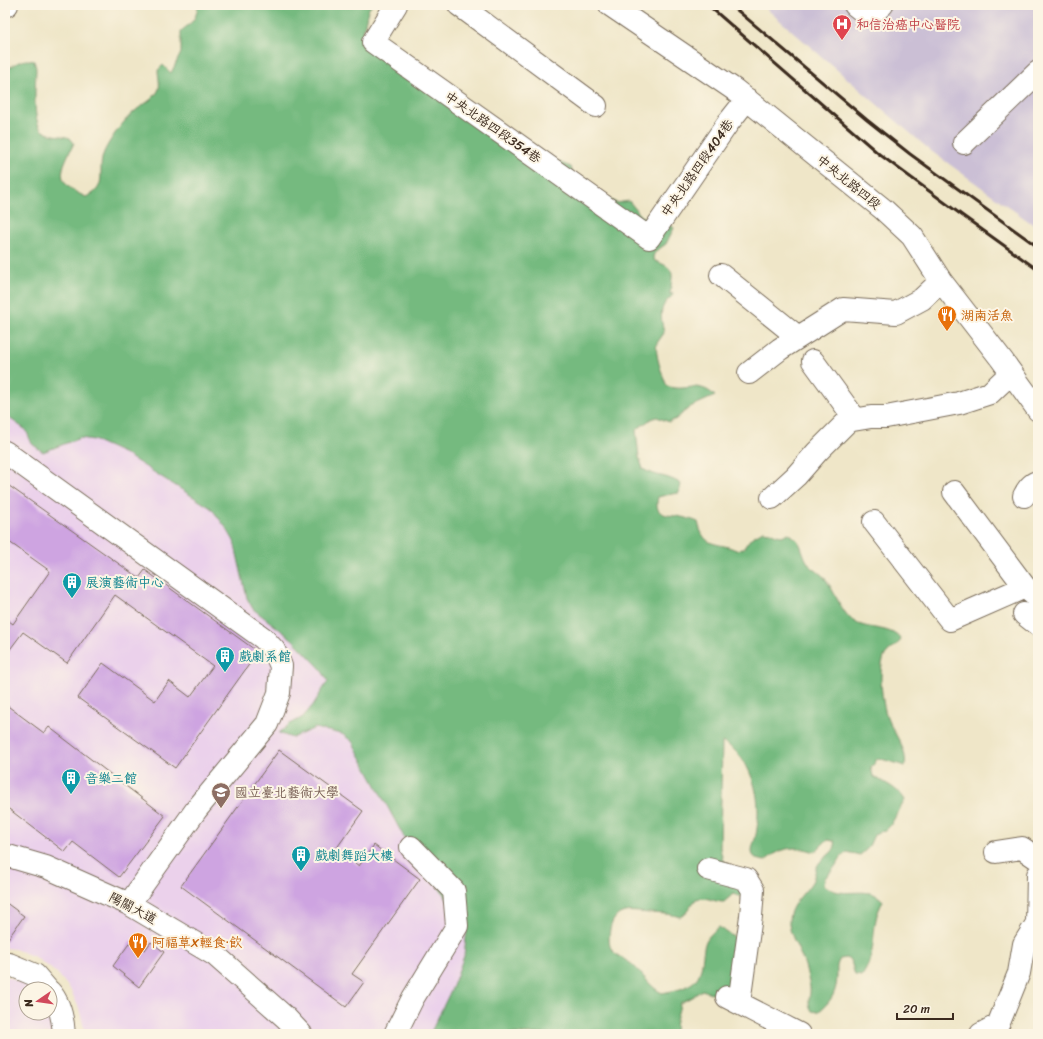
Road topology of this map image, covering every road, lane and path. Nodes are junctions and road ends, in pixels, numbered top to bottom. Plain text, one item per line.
1 (396, 5) edge
2 (459, 5) edge
3 (610, 5) edge
4 (855, 5) edge
5 (882, 5) edge
6 (1038, 72) edge
7 (746, 99) junction
8 (596, 106) dead end
9 (964, 143) dead end
10 (648, 238) joint
11 (721, 275) dead end
12 (941, 281) junction
13 (798, 337) junction
14 (813, 361) dead end
15 (749, 373) dead end
16 (1011, 373) junction
17 (1038, 410) edge
18 (853, 416) junction
19 (5, 452) edge
20 (954, 492) dead end
21 (772, 498) dead end
22 (874, 522) dead end
23 (1031, 606) edge
24 (411, 847) dead end
25 (996, 852) dead end
26 (5, 855) edge
27 (1038, 859) edge
28 (708, 869) dead end
29 (1038, 875) edge
30 (129, 904) junction
31 (5, 964) edge
32 (41, 981) edge
33 (58, 1006) edge
34 (64, 1034) edge
35 (300, 1034) edge
36 (394, 1034) edge
37 (799, 1034) edge
38 (981, 1034) edge

1 - 10 street, 中央北路四段354巷
2 - 8 street
3 - 7 street, 中央北路四段
4 - 5 street
6 - 9 street
7 - 10 street, 中央北路四段404巷
7 - 12 street, 中央北路四段
11 - 13 street
12 - 13 street
12 - 16 street, 中央北路四段
13 - 15 street
14 - 18 street
16 - 17 street, 中央北路四段
16 - 18 street
18 - 21 street
19 - 30 street
20 - 23 street
22 - 23 street
24 - 36 street
25 - 27 street
26 - 30 street, 陽關大道
28 - 37 street
29 - 38 street
30 - 35 street, 陽關大道
31 - 32 street
33 - 34 street

